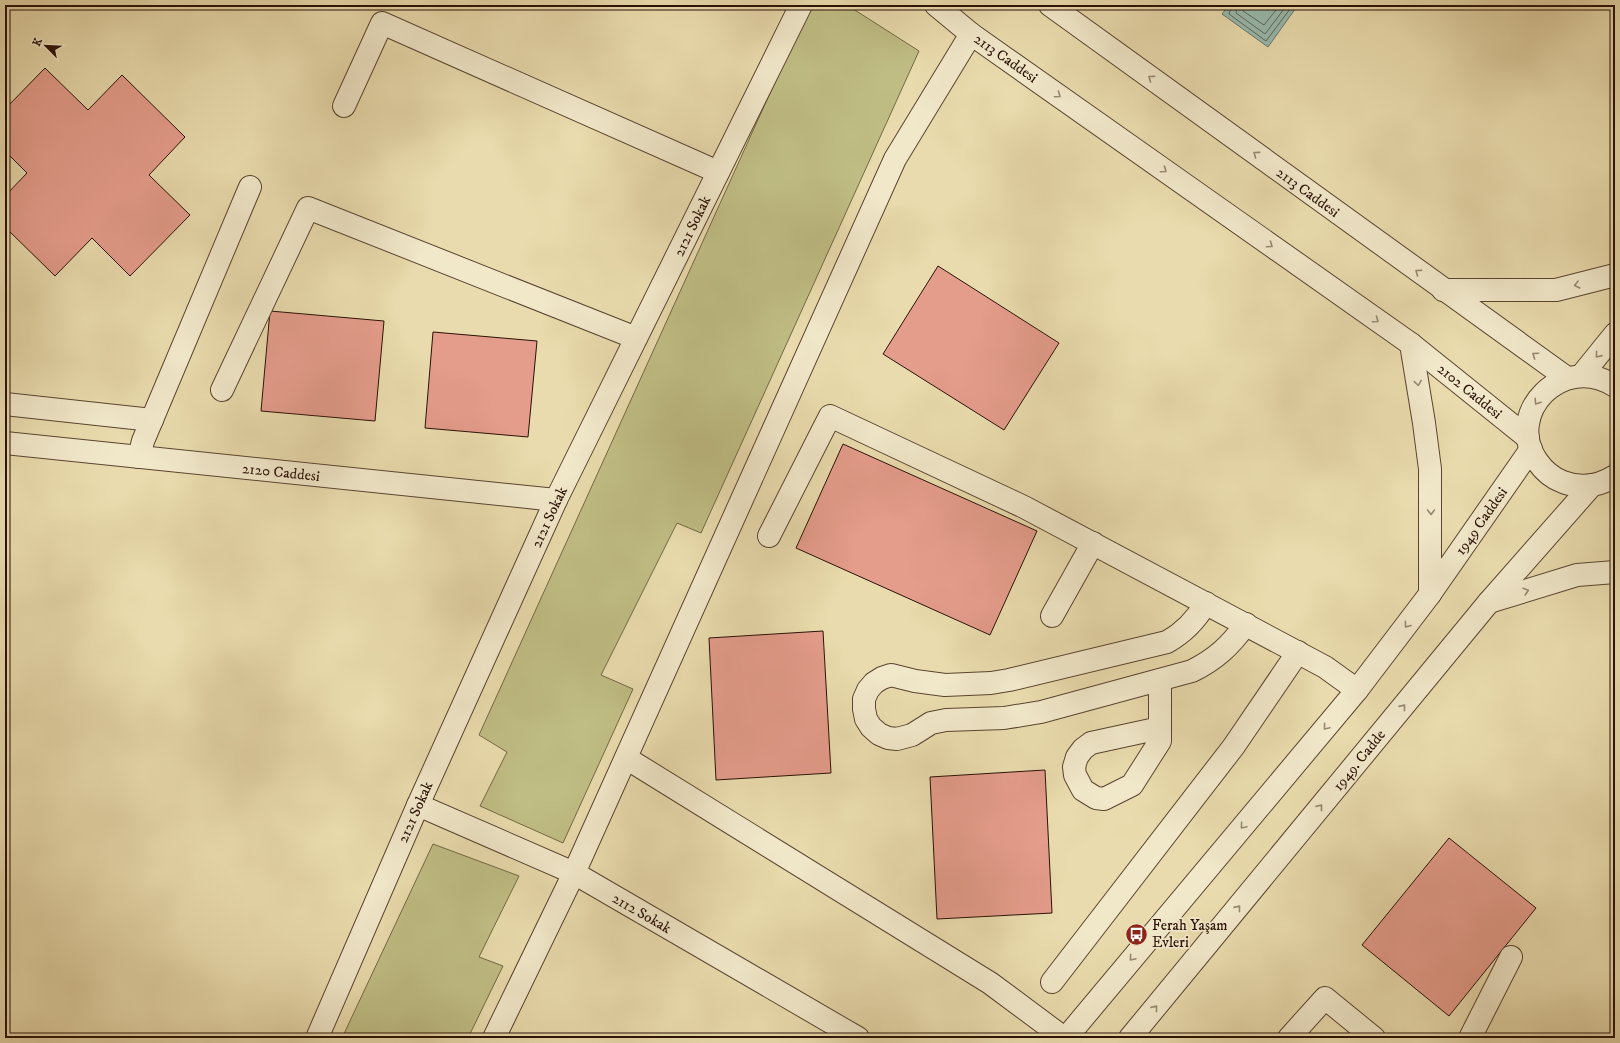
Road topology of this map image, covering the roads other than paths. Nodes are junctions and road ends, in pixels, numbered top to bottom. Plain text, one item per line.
1 (801, 5) edge
2 (936, 5) edge
3 (1050, 5) edge
4 (971, 34) junction
5 (344, 106) dead end
6 (718, 172) junction
7 (250, 187) dead end
8 (1615, 275) edge
9 (1443, 290) junction
10 (1615, 334) edge
11 (636, 338) junction
12 (1411, 344) junction
13 (1574, 377) junction
14 (1615, 386) edge
15 (222, 390) dead end
16 (5, 404) edge
17 (152, 420) junction
18 (5, 443) edge
19 (1530, 443) junction
20 (140, 457) junction
21 (1606, 484) edge
22 (556, 500) junction
23 (769, 536) dead end
24 (1093, 543) junction
25 (1615, 572) edge
26 (1430, 594) junction
27 (1489, 602) junction
28 (1206, 603) junction
29 (1052, 616) dead end
30 (1246, 624) junction
31 (1298, 652) junction
32 (1160, 680) junction
33 (1357, 690) junction
34 (1160, 728) dead end
35 (626, 758) junction
36 (418, 806) junction
37 (574, 873) junction
38 (1511, 957) dead end
39 (1052, 982) dead end
40 (501, 1035) edge
41 (317, 1038) edge
42 (858, 1038) edge
43 (1065, 1038) edge
44 (1130, 1038) edge
45 (1288, 1038) edge
46 (1374, 1038) edge
47 (1470, 1038) edge

1 - 6 street, 2121 Sokak
2 - 4 street, 2113 Caddesi
9 -> 3 street, 2113 Caddesi
4 -> 12 street, 2113 Caddesi
4 - 35 street
5 - 6 street
6 - 11 street, 2121 Sokak
7 - 17 street
8 -> 9 street
13 -> 9 street, 2113 Caddesi
10 -> 13 street
11 - 15 street
11 - 22 street, 2121 Sokak
12 - 19 street, 2102 Caddesi
12 -> 26 street
13 - 14 street
13 -> 19 street
16 - 17 street
17 - 20 street
18 - 20 street, 2120 Caddesi
19 - 21 street
19 - 26 street, 1949 Caddesi
20 - 22 street, 2120 Caddesi
21 - 27 street, 1949. Cadde
22 - 36 street, 2121 Sokak
23 - 24 street
24 - 28 street
24 - 29 street
27 -> 25 street
26 -> 33 street
44 -> 27 street, 1949. Cadde
28 - 30 street
28 - 32 street
30 - 31 street
30 - 32 street
31 - 33 street
31 - 39 street
32 - 34 street
33 -> 43 street
35 - 37 street
35 - 43 street
36 - 37 street, 2112 Sokak
36 - 41 street, 2121 Sokak
37 - 40 street
37 - 42 street, 2112 Sokak
38 - 47 street
45 - 46 street

